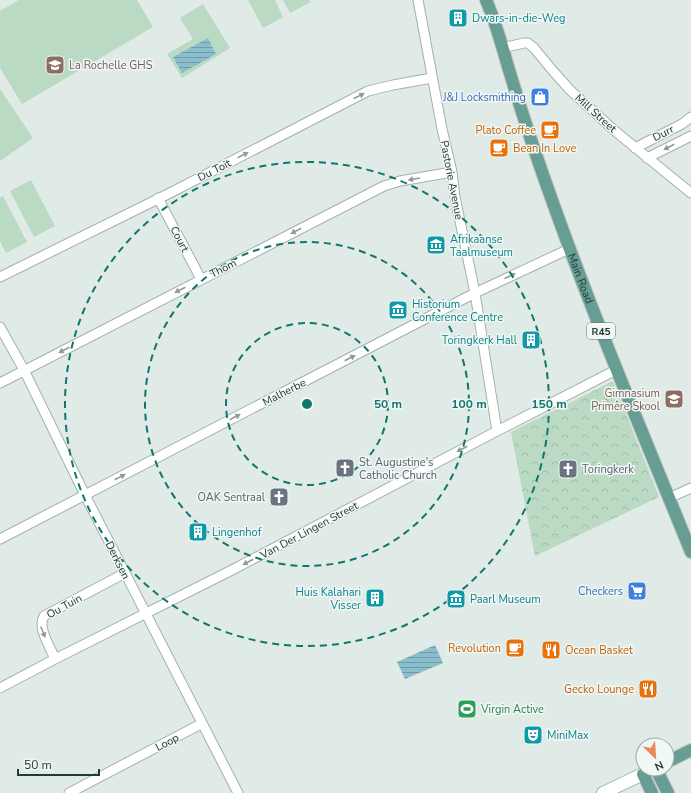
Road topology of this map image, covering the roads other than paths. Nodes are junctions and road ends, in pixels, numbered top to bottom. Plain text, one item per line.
1 (418, 0) edge
2 (486, 0) edge
3 (502, 48) junction
4 (432, 78) junction
5 (691, 118) edge
6 (691, 136) edge
7 (635, 148) junction
8 (647, 158) junction
9 (452, 172) junction
10 (691, 193) edge
11 (158, 198) junction
12 (569, 248) junction
13 (0, 277) edge
14 (201, 279) junction
15 (475, 293) junction
16 (0, 327) edge
17 (24, 370) junction
18 (616, 370) junction
19 (0, 383) edge
20 (497, 431) junction
21 (691, 488) edge
22 (85, 495) junction
23 (669, 498) junction
24 (0, 539) edge
25 (691, 552) edge
26 (125, 573) junction
27 (145, 614) junction
28 (55, 658) junction
29 (0, 688) edge
30 (201, 724) junction
31 (691, 750) edge
32 (675, 758) edge
33 (637, 777) edge
34 (651, 777) edge
35 (655, 777) edge
36 (69, 793) edge
37 (238, 793) edge
38 (604, 793) edge
39 (652, 793) edge
40 (668, 793) edge

1 - 4 street, Pastorie Avenue
2 - 3 main road, Main Road / R45
3 - 7 street, Mill Street
3 - 12 main road, Main Road / R45
4 - 9 street, Pastorie Avenue
11 -> 4 street, Du Toit
5 - 7 street, Durr
6 -> 8 street, Durr
7 - 8 street, Mill Street
8 - 10 street, Mill Street
9 -> 14 street, Thom
9 - 15 street, Pastorie Avenue
11 - 13 street, Du Toit
11 - 14 street, Court
15 -> 12 street, Malherbe
12 - 18 main road, Main Road / R45
14 -> 17 street, Thom
15 - 20 street, Pastorie Avenue
22 -> 15 street, Malherbe
16 - 17 street, Derksen
17 - 19 street, Thom
17 - 22 street, Derksen
18 - 20 street, Van Der Lingen Street
18 - 23 main road, Main Road / R45
20 -> 27 street, Van Der Lingen Street
21 - 23 street
22 - 24 street, Malherbe
22 - 26 street, Derksen
23 - 25 main road, Main Road / R45
26 - 27 street, Derksen
26 -> 28 street, Ou Tuin
27 - 28 street, Van Der Lingen Street
27 - 30 street, Derksen
28 - 29 street, Van Der Lingen Street
30 - 36 street, Loop
30 - 37 street, Derksen
31 - 32 main road
33 - 38 main road
34 - 39 main road
35 - 40 main road

